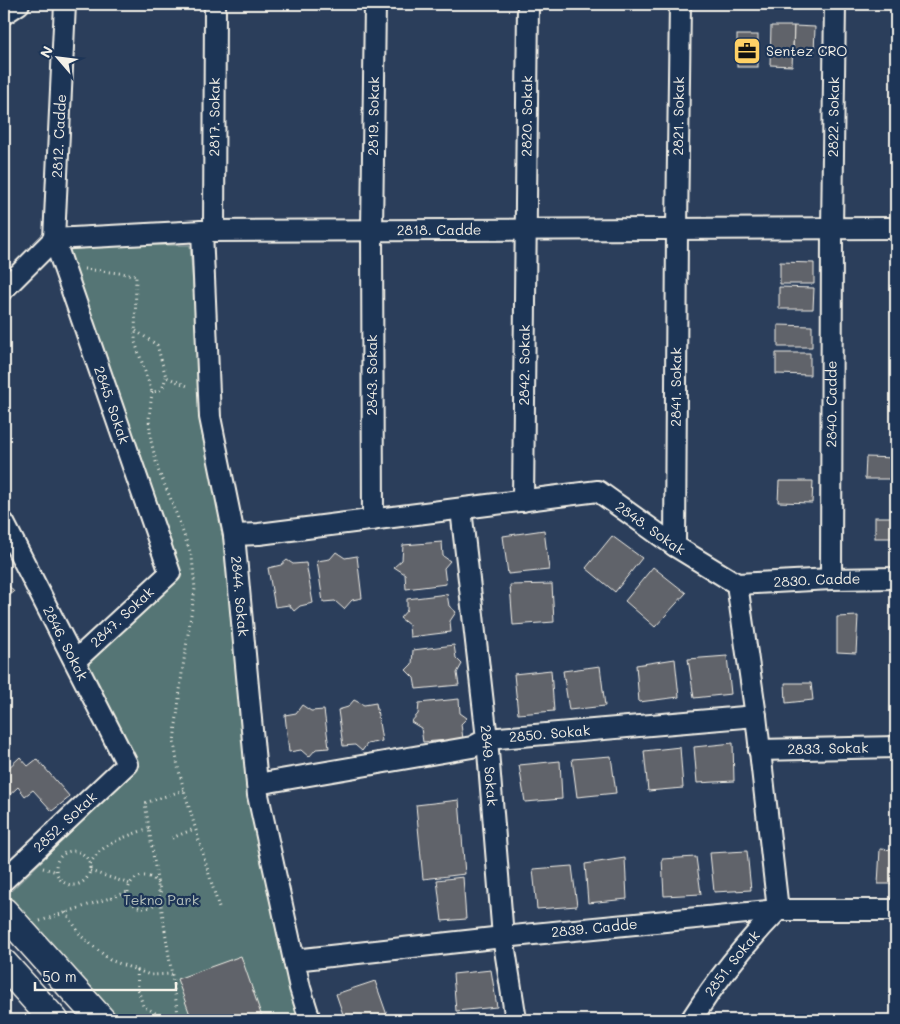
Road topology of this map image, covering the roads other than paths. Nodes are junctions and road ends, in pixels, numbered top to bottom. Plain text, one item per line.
1 (18, 4) edge
2 (65, 4) edge
3 (215, 4) edge
4 (375, 4) edge
5 (528, 4) edge
6 (680, 4) edge
7 (836, 4) edge
8 (4, 14) edge
9 (832, 228) junction
10 (896, 228) edge
11 (524, 229) junction
12 (677, 229) junction
13 (208, 230) junction
14 (372, 230) junction
15 (54, 239) junction
16 (4, 289) edge
17 (523, 501) junction
18 (461, 508) junction
19 (373, 520) junction
20 (4, 523) edge
21 (234, 535) junction
22 (675, 546) junction
23 (170, 573) joint
24 (896, 578) edge
25 (831, 579) junction
26 (737, 584) junction
27 (75, 661) junction
28 (756, 716) junction
29 (487, 739) junction
30 (896, 747) edge
31 (759, 750) junction
32 (127, 764) joint
33 (257, 784) junction
34 (4, 880) edge
35 (778, 910) junction
36 (896, 910) edge
37 (11, 920) edge
38 (503, 937) junction
39 (294, 960) junction
40 (4, 964) edge
41 (54, 1020) edge
42 (101, 1020) edge
43 (310, 1020) edge
44 (516, 1020) edge
45 (691, 1020) edge

1 - 8 street
2 - 15 street, 2812. Cadde
3 - 13 street, 2817. Sokak
4 - 14 street, 2819. Sokak
5 - 11 street, 2820. Sokak
6 - 12 street, 2821. Sokak
7 - 9 street, 2822. Sokak
9 - 10 street, 2818. Cadde
9 - 12 street, 2818. Cadde
9 - 25 street, 2840. Cadde
11 - 12 street, 2818. Cadde
11 - 14 street, 2818. Cadde
11 - 17 street, 2842. Sokak
12 - 22 street, 2841. Sokak
13 - 14 street, 2818. Cadde
13 - 15 street, 2818. Cadde
13 - 21 street, 2844. Sokak
14 - 19 street, 2843. Sokak
15 - 16 street
15 - 23 street, 2845. Sokak
17 - 18 street, 2848. Sokak
17 - 22 street, 2848. Sokak
18 - 19 street, 2848. Sokak
18 - 29 street, 2849. Sokak
19 - 21 street, 2848. Sokak
20 - 27 street, 2846. Sokak
21 - 33 street, 2844. Sokak
22 - 26 street, 2848. Sokak
23 - 27 street, 2847. Sokak
24 - 25 street, 2830. Cadde
25 - 26 street, 2830. Cadde
26 - 28 street
27 - 32 street, 2846. Sokak
28 - 29 street, 2850. Sokak
28 - 31 street
29 - 33 street, 2850. Sokak
29 - 38 street, 2849. Sokak
30 - 31 street, 2833. Sokak
31 - 35 street
32 - 34 street, 2852. Sokak
33 - 39 street, 2844. Sokak
35 - 36 street, 2839. Cadde
35 - 38 street, 2839. Cadde
35 - 45 street, 2851. Sokak
37 - 42 main road
38 - 39 street, 2839. Cadde
38 - 44 street, 2849. Sokak
39 - 43 street
40 - 41 main road

